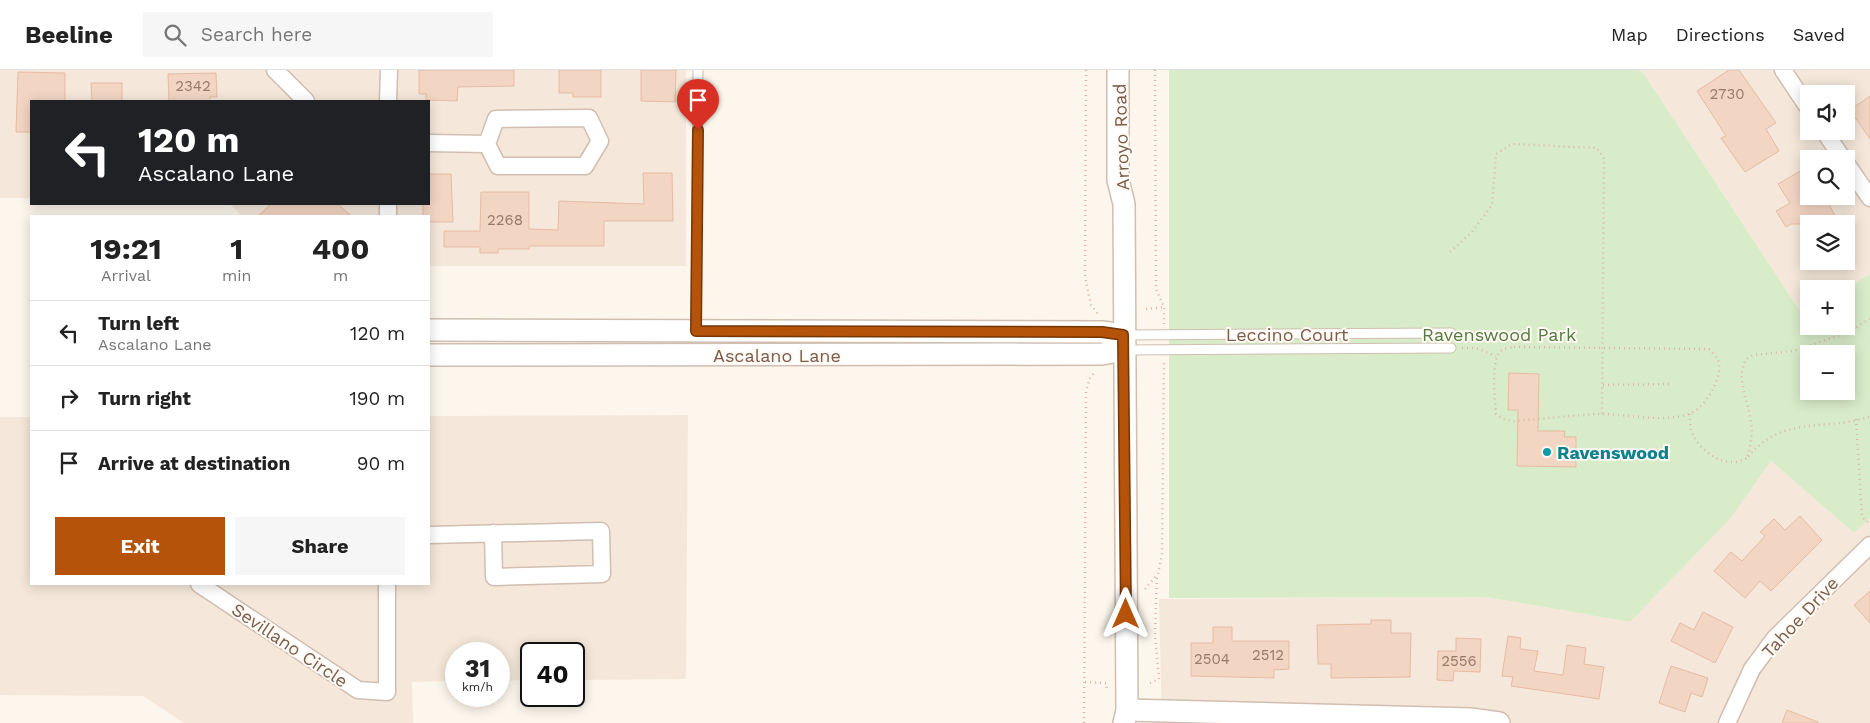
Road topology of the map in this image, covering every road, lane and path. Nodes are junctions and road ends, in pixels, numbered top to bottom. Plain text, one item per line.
1 (275, 70) edge
2 (389, 70) edge
3 (698, 70) edge
4 (1086, 70) edge
5 (1118, 70) edge
6 (1129, 70) edge
7 (1783, 70) edge
8 (288, 77) edge
9 (1800, 96) edge
10 (305, 100) edge
11 (388, 100) edge
12 (430, 143) edge
13 (487, 144) junction
14 (1855, 177) edge
15 (1870, 198) edge
16 (1124, 204) junction
17 (1450, 252) dead end
18 (1164, 307) dead end
19 (1146, 309) dead end
20 (1098, 314) dead end
21 (1870, 320) edge
22 (430, 330) edge
23 (696, 331) junction
24 (1451, 333) dead end
25 (1124, 342) junction
26 (1451, 348) joint
27 (1604, 348) junction
28 (430, 355) edge
29 (1496, 356) junction
30 (1101, 367) dead end
31 (1672, 384) dead end
32 (1603, 385) junction
33 (1602, 414) junction
34 (1690, 414) junction
35 (1870, 417) edge
36 (1856, 419) junction
37 (1747, 458) junction
38 (1870, 524) edge
39 (493, 533) junction
40 (430, 535) edge
41 (1870, 545) edge
42 (1158, 574) dead end
43 (200, 585) edge
44 (387, 585) edge
45 (1085, 682) junction
46 (1150, 683) dead end
47 (1108, 691) dead end
48 (1300, 718) edge
49 (1127, 719) edge
50 (1084, 723) edge
51 (1499, 723) edge
52 (1727, 723) edge

1 - 8 street
2 - 11 street
3 - 23 lane
4 - 20 path
5 - 16 street, Arroyo Road
6 - 16 street, Arroyo Road
7 - 9 street
8 - 10 street
12 - 13 street
13 - 13 street
14 - 15 street
16 - 25 street, Arroyo Road
17 - 27 path
18 - 19 path
21 - 37 path
22 - 23 street, Ascalano Lane
23 - 25 street, Ascalano Lane
24 - 25 lane, Leccino Court
25 - 26 lane, Leccino Court
25 - 28 street, Ascalano Lane
25 - 49 street, Arroyo Road
26 - 29 path
27 - 29 path
27 - 32 path
27 - 34 path
29 - 33 path
30 - 45 path
31 - 32 path
32 - 33 path
33 - 34 path
34 - 37 path
35 - 36 path
36 - 37 path
36 - 38 path
39 - 39 street
39 - 40 street
41 - 52 street, Tahoe Drive
42 - 46 path
43 - 44 street, Sevillano Circle
45 - 47 path
45 - 50 path
48 - 49 street
48 - 51 street

